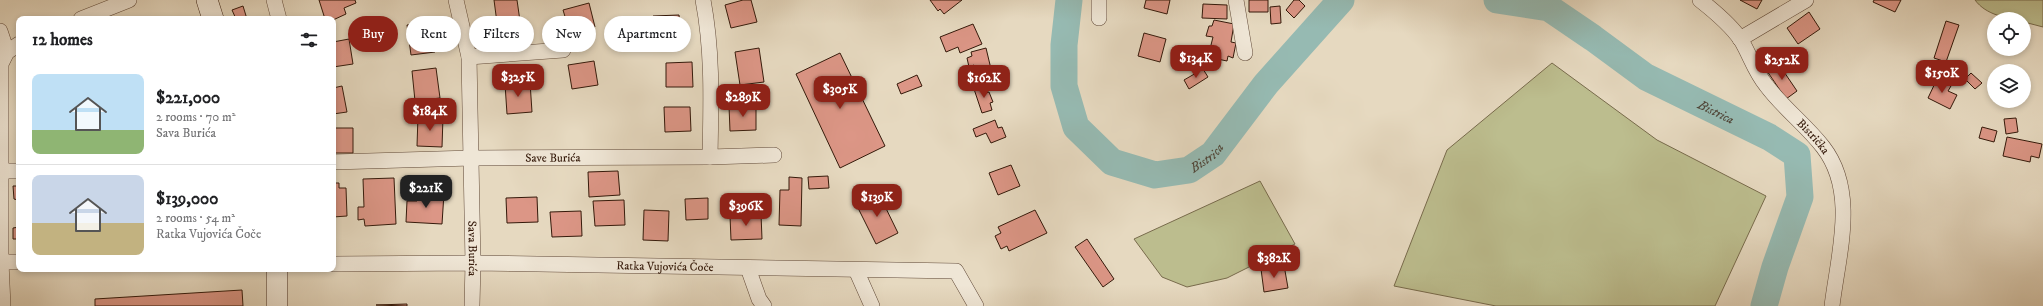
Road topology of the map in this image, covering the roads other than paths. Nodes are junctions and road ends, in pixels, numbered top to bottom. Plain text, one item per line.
1 (129, 0) edge
2 (207, 0) edge
3 (274, 0) edge
4 (456, 0) edge
5 (703, 0) edge
6 (1099, 0) edge
7 (1236, 0) edge
8 (1700, 0) edge
9 (1806, 0) edge
10 (89, 16) edge
11 (212, 16) edge
12 (278, 16) edge
13 (1098, 18) dead end
14 (0, 31) edge
15 (1740, 39) junction
16 (13, 48) edge
17 (542, 52) edge
18 (1245, 53) dead end
19 (469, 57) junction
20 (774, 155) dead end
21 (472, 158) junction
22 (710, 158) junction
23 (336, 162) edge
24 (2, 171) junction
25 (16, 171) edge
26 (0, 262) edge
27 (16, 262) edge
28 (473, 263) junction
29 (336, 264) edge
30 (748, 268) junction
31 (856, 270) junction
32 (276, 272) edge
33 (3, 306) edge
34 (277, 306) edge
35 (472, 306) edge
36 (764, 306) edge
37 (872, 306) edge
38 (976, 306) edge
39 (1832, 306) edge

1 - 10 street
2 - 11 street
3 - 12 street
4 - 19 street, Sava Burića
5 - 22 street
6 - 13 street
7 - 18 street
8 - 15 street, Bistrička
9 - 15 street
14 - 16 street
15 - 39 street, Bistrička
16 - 24 street
17 - 19 street
19 - 21 street, Sava Burića
20 - 22 street, Save Burića
21 - 22 street, Save Burića
21 - 23 street, Save Burića
21 - 28 street, Sava Burića
24 - 25 street
24 - 26 street
26 - 27 street
26 - 33 street
28 - 29 street, Ratka Vujovića Čoče
28 - 30 street, Ratka Vujovića Čoče
28 - 35 street, Sava Burića
30 - 31 street, Ratka Vujovića Čoče
30 - 36 street
31 - 37 street
31 - 38 street, Ratka Vujovića Čoče
32 - 34 street

